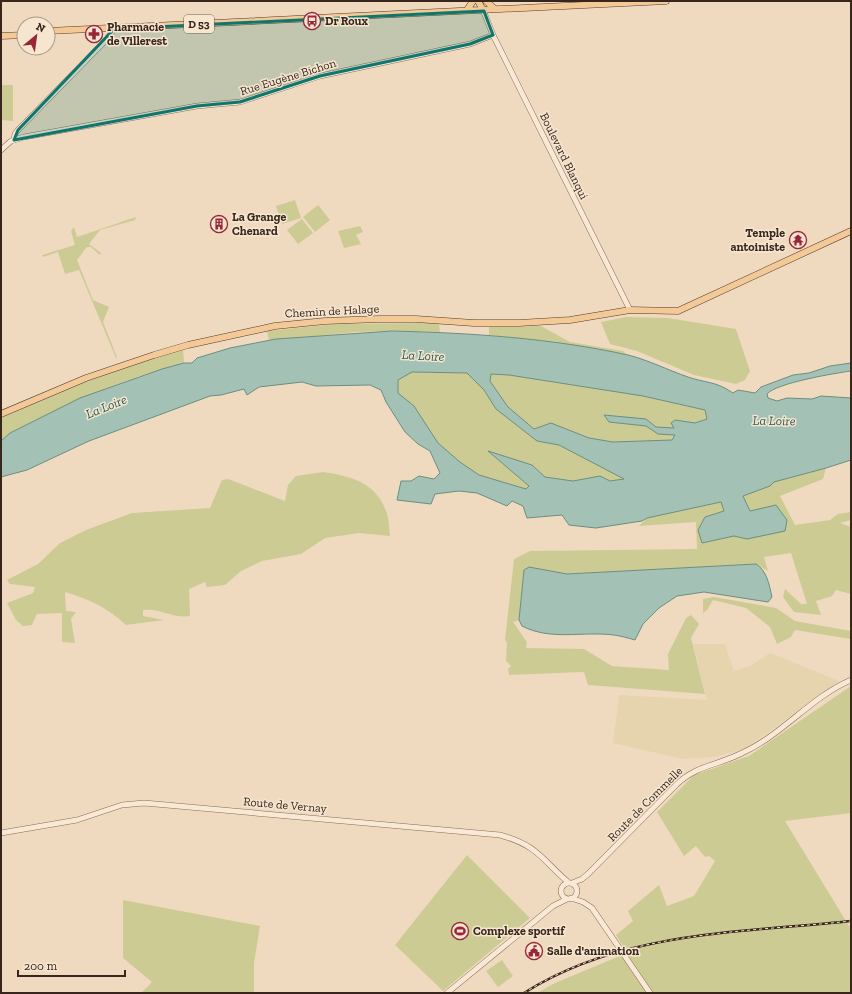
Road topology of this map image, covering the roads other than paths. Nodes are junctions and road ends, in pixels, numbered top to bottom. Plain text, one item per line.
1 (473, 1) edge
2 (478, 1) edge
3 (484, 1) edge
4 (666, 1) edge
5 (495, 9) junction
6 (468, 10) junction
7 (483, 10) junction
8 (114, 29) junction
9 (56, 32) edge
10 (1, 33) edge
11 (16, 34) edge
12 (16, 35) edge
13 (493, 35) junction
14 (1, 36) edge
15 (14, 140) junction
16 (1, 150) edge
17 (851, 231) edge
18 (630, 310) junction
19 (1, 414) edge
20 (851, 680) edge
21 (1, 833) edge
22 (556, 872) junction
23 (582, 879) junction
24 (570, 883) junction
25 (561, 890) junction
26 (577, 892) junction
27 (569, 898) junction
28 (583, 902) junction
29 (553, 906) junction
30 (531, 924) junction
31 (447, 993) edge
32 (452, 993) edge
33 (650, 993) edge

1 - 6 main road
2 - 7 main road
3 - 5 main road
3 - 7 main road
4 - 5 main road, D 53
5 - 7 main road, D 53
6 - 7 main road, D 53
6 - 8 main road, D 53
7 - 13 street, Boulevard Blanqui
8 - 9 main road, D 53
8 - 15 street
10 - 11 main road
12 - 14 main road
13 - 15 street, Rue Eugène Bichon
13 - 18 street, Boulevard Blanqui
15 - 16 street
17 - 18 main road, Chemin de Halage
18 - 19 main road, Chemin de Halage
20 - 23 street, Route de Commelle
21 - 22 street, Route de Vernay
22 - 24 street, Route de Vernay
22 - 25 street, Route de Vernay
23 - 24 street, Route de Commelle
23 - 26 street, Route de Commelle
24 - 25 street, Route de Commelle
24 - 26 street, Route de Vernay
25 - 27 street
25 - 29 street
26 - 27 street
26 - 28 street, Route de Vernay
27 - 28 street
27 - 29 street
28 - 33 street, Route de Vernay
29 - 30 street
30 - 31 street
30 - 32 street

